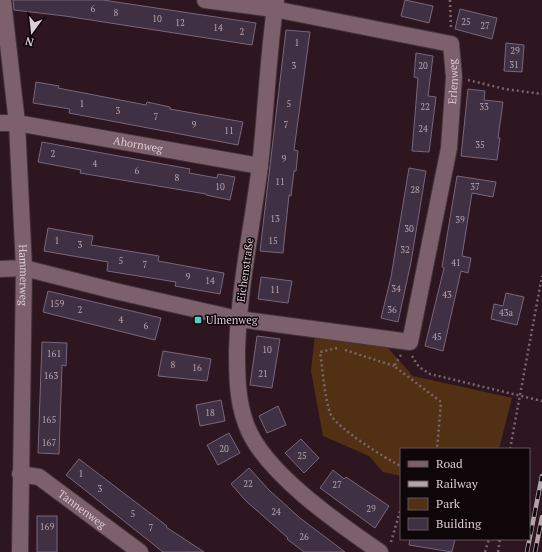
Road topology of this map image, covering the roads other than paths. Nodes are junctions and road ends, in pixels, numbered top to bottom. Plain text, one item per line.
1 (3, 0) edge
2 (205, 0) edge
3 (275, 5) edge
4 (0, 123) edge
5 (17, 123) junction
6 (260, 166) junction
7 (24, 268) junction
8 (0, 269) edge
9 (238, 319) junction
10 (20, 474) junction
11 (385, 548) edge
12 (20, 552) edge
13 (140, 552) edge

1 - 5 street, Hammerweg
2 - 3 street, Erlenweg
3 - 6 street, Eichenstraße
3 - 9 street, Erlenweg
4 - 5 street, Ahornweg
5 - 6 street, Ahornweg
5 - 7 street, Hammerweg
6 - 9 street, Eichenstraße
7 - 8 street
7 - 9 street
7 - 10 street, Hammerweg
9 - 11 street, Eichenstraße
10 - 12 street, Hammerweg
10 - 13 street, Tannenweg

